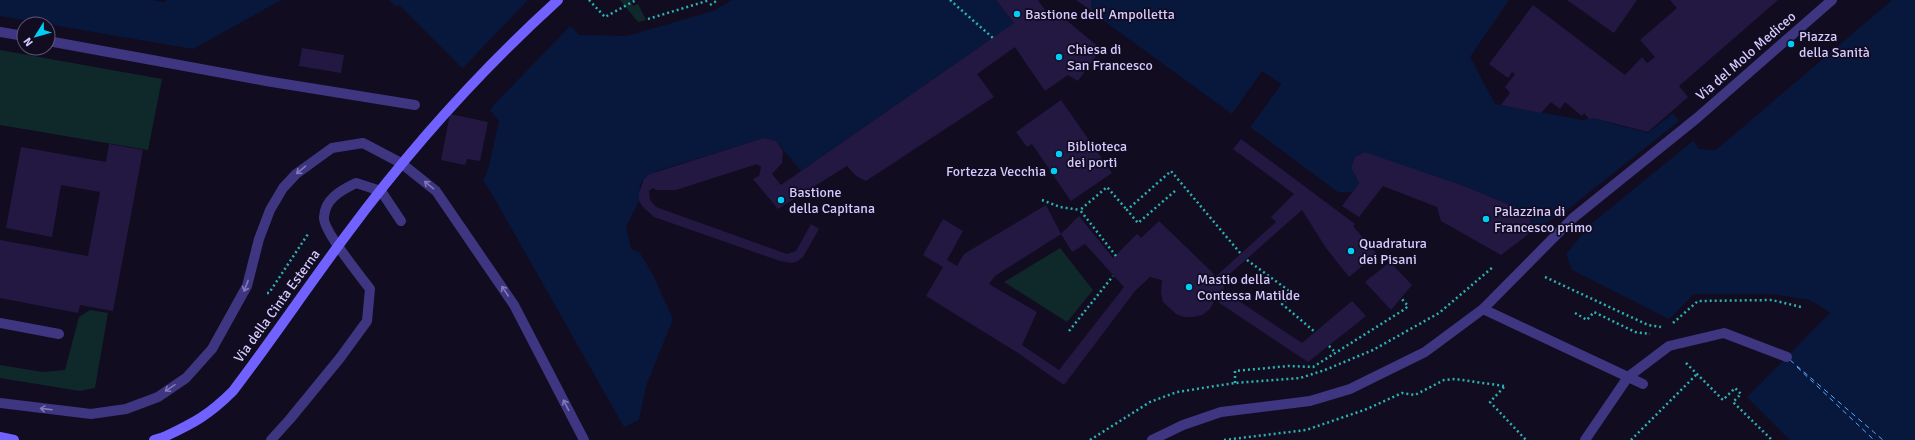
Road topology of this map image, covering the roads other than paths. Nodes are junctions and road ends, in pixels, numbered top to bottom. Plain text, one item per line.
1 (558, 0) edge
2 (1832, 0) edge
3 (0, 32) edge
4 (16, 35) edge
5 (56, 42) edge
6 (414, 105) dead end
7 (401, 221) dead end
8 (1483, 309) junction
9 (0, 323) edge
10 (59, 334) dead end
11 (1787, 357) dead end
12 (1628, 377) junction
13 (1643, 384) dead end
14 (0, 403) edge
15 (0, 437) edge
16 (14, 440) edge
17 (154, 440) edge
18 (271, 440) edge
19 (584, 440) edge
20 (1152, 440) edge
21 (1586, 440) edge

1 - 17 main road, Via della Cinta Esterna, bridge
2 - 8 street, Via del Molo Mediceo
3 - 4 street
5 - 6 street
7 - 18 street
8 - 12 street
8 - 20 street, Via del Molo Mediceo
9 - 10 street
11 - 12 street
12 - 13 street
12 - 21 street
19 -> 14 street, Via della Cinta Esterna
15 - 16 main road

